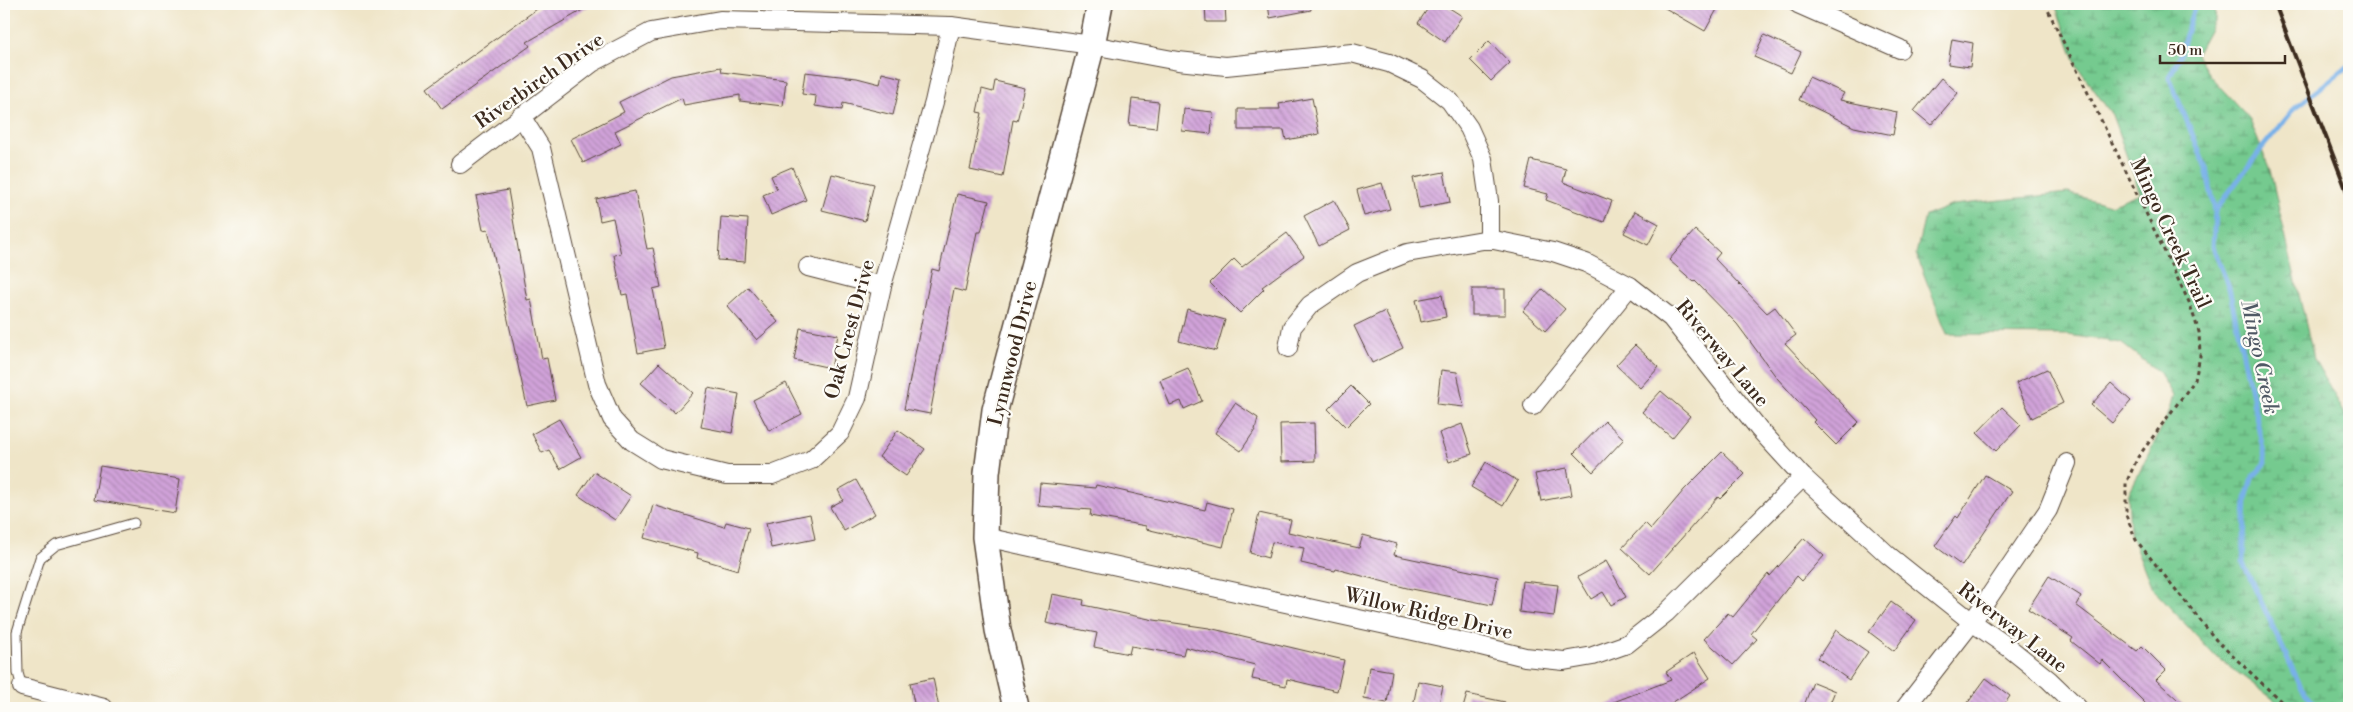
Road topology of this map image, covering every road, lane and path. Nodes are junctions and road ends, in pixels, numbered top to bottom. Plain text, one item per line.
1 (1100, 4) edge
2 (1798, 4) edge
3 (2045, 4) edge
4 (951, 26) junction
5 (1092, 44) junction
6 (1900, 49) dead end
7 (521, 116) junction
8 (460, 164) dead end
9 (1489, 239) junction
10 (808, 266) dead end
11 (882, 286) junction
12 (1630, 286) junction
13 (1288, 348) dead end
14 (1534, 406) dead end
15 (2068, 463) dead end
16 (1803, 478) junction
17 (134, 523) dead end
18 (985, 537) junction
19 (1972, 622) junction
20 (22, 687) joint
21 (104, 708) edge
22 (1016, 708) edge
23 (1905, 708) edge
24 (2078, 708) edge
25 (2288, 708) edge

1 - 5 street, Lynnwood Drive
2 - 6 street
3 - 25 path, Mingo Creek Trail
4 - 5 street, Riverbirch Drive
4 - 7 street, Riverbirch Drive
4 - 11 street, Oak Crest Drive
5 - 9 street, Riverbirch Drive
5 - 18 street, Lynnwood Drive
7 - 8 street, Riverbirch Drive
7 - 11 street, Oak Crest Drive
9 - 12 street, Riverway Lane
9 - 13 street, Riverway Lane
10 - 11 street
12 - 14 street
12 - 16 street, Riverway Lane
15 - 19 street
16 - 18 street, Willow Ridge Drive
16 - 19 street, Riverway Lane
17 - 20 lane
18 - 22 street, Lynnwood Drive
19 - 23 street
19 - 24 street, Riverway Lane
20 - 21 street

